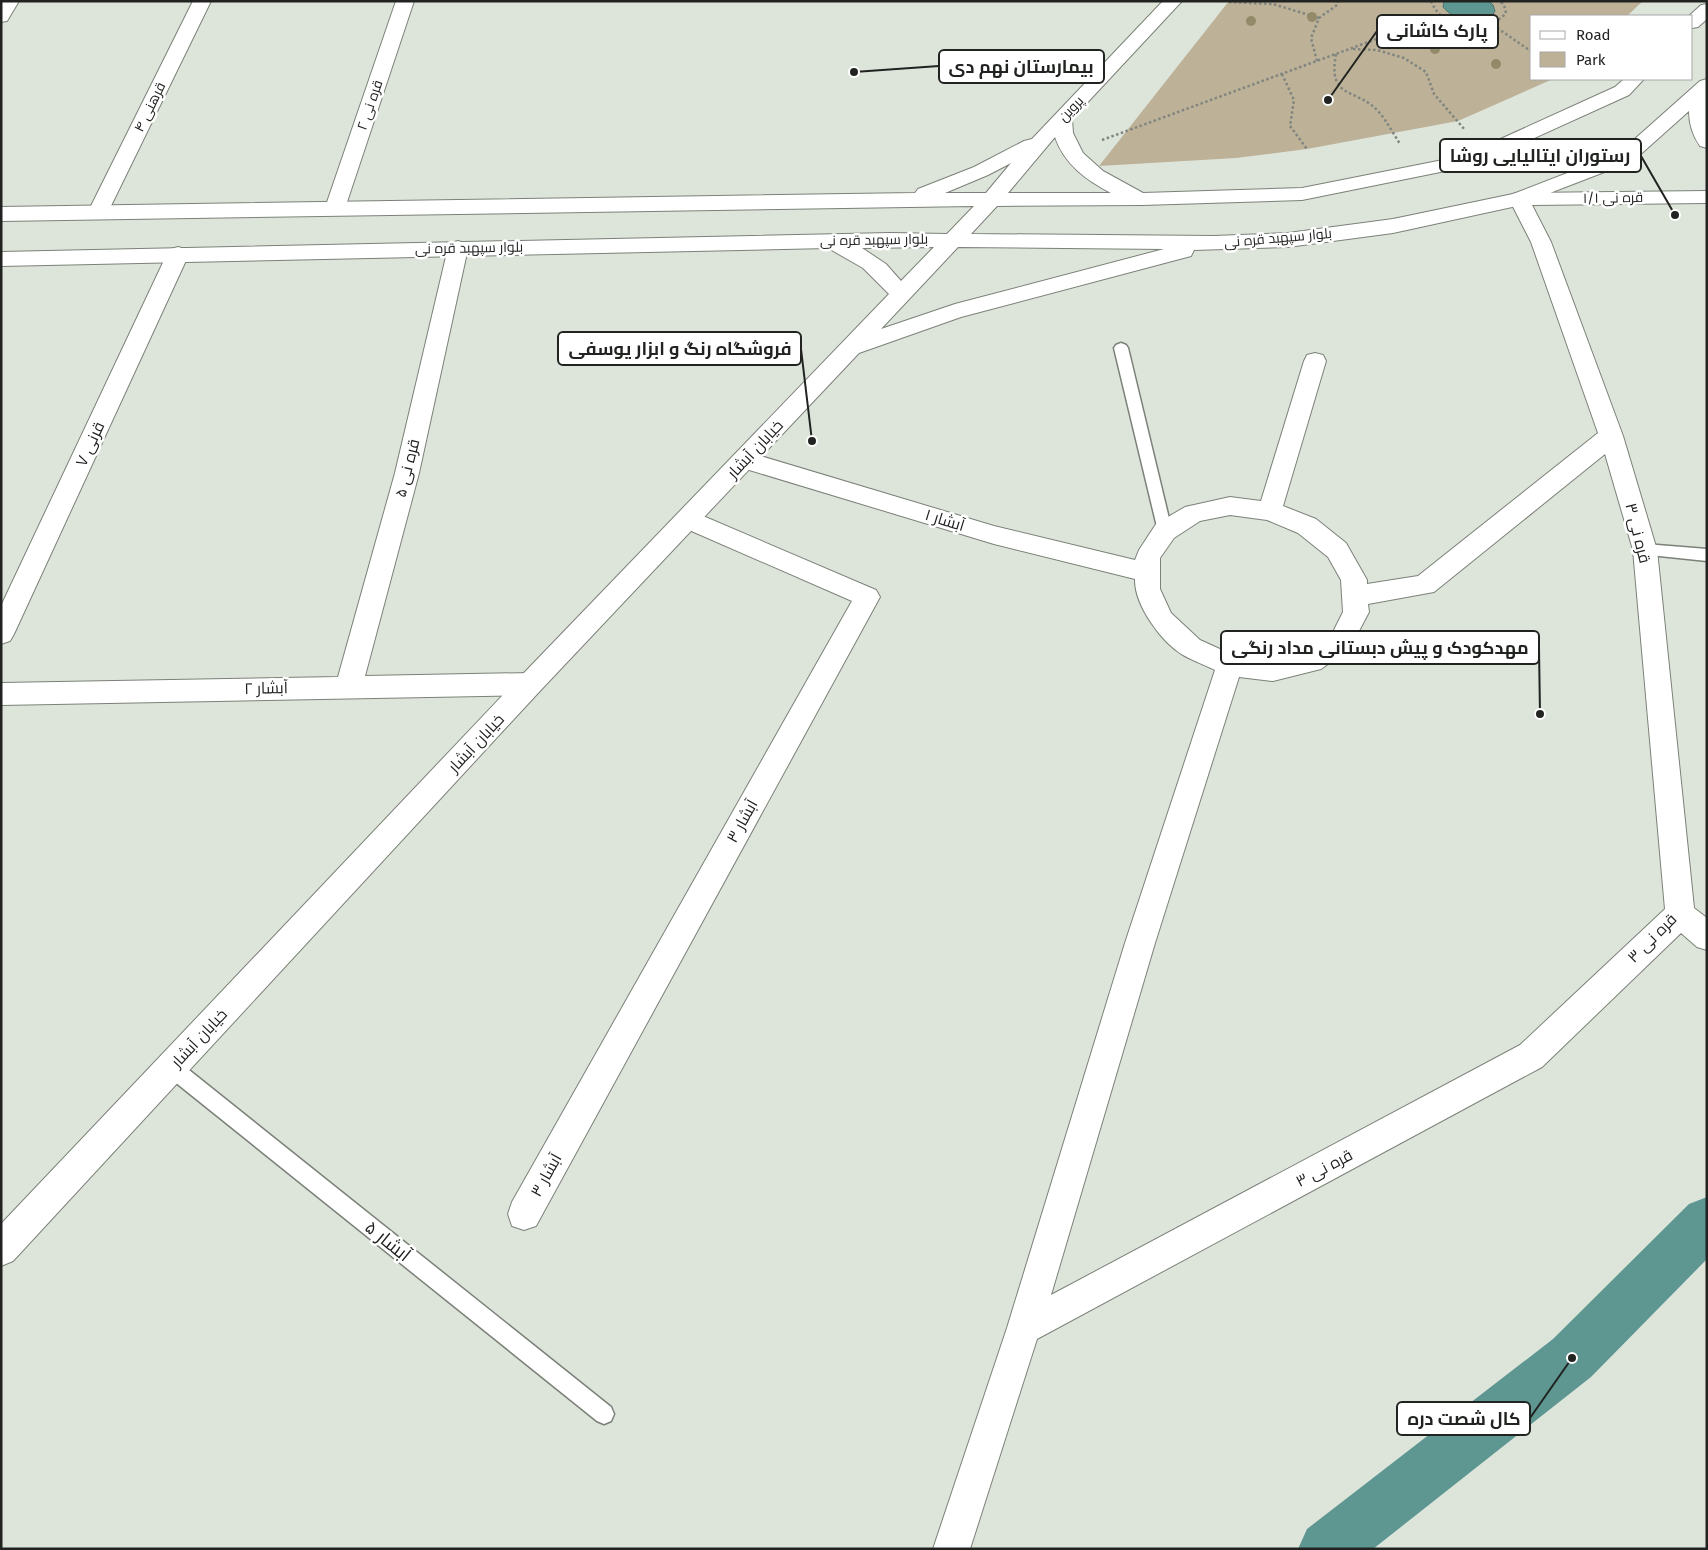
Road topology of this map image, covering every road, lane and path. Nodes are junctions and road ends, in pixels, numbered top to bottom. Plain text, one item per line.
1 (10, 1) edge
2 (202, 1) edge
3 (405, 1) edge
4 (1173, 1) edge
5 (1338, 1) edge
6 (1431, 1) edge
7 (1500, 1) edge
8 (1229, 2) edge
9 (1707, 9) edge
10 (1439, 16) junction
11 (1, 17) edge
12 (1319, 18) junction
13 (1693, 22) edge
14 (1493, 25) junction
15 (1351, 49) junction
16 (1530, 51) edge
17 (1336, 54) junction
18 (1317, 61) junction
19 (1282, 74) junction
20 (1634, 80) edge
21 (1704, 87) edge
22 (1062, 118) junction
23 (1465, 130) dead end
24 (1043, 138) junction
25 (1707, 142) edge
26 (1400, 144) dead end
27 (1307, 149) dead end
28 (1072, 153) junction
29 (1707, 197) edge
30 (1142, 198) junction
31 (911, 199) junction
32 (992, 199) junction
33 (1519, 199) junction
34 (335, 208) junction
35 (98, 212) junction
36 (1, 214) edge
37 (954, 239) junction
38 (829, 241) junction
39 (1214, 243) junction
40 (458, 248) junction
41 (178, 254) junction
42 (1, 259) edge
43 (901, 295) junction
44 (852, 347) junction
45 (1121, 348) dead end
46 (1315, 361) dead end
47 (1611, 436) junction
48 (744, 460) junction
49 (1270, 511) junction
50 (689, 519) junction
51 (1165, 531) junction
52 (1645, 550) junction
53 (1707, 555) edge
54 (1148, 573) junction
55 (1355, 596) junction
56 (1, 634) edge
57 (1230, 665) junction
58 (530, 684) junction
59 (349, 686) junction
60 (1, 694) edge
61 (1680, 914) junction
62 (1707, 938) edge
63 (172, 1068) junction
64 (524, 1214) dead end
65 (1, 1249) edge
66 (1024, 1328) junction
67 (604, 1414) dead end
68 (951, 1549) edge

1 - 11 street
2 - 35 street, قرهنی ۴
3 - 34 street, قره نی ۲
4 - 22 street, پروین
5 - 12 path
6 - 10 path
7 - 14 path
8 - 12 path
9 - 13 street
10 - 14 path
10 - 15 path
12 - 18 path
14 - 16 path
15 - 17 path
15 - 23 path
17 - 18 path
17 - 26 path
18 - 19 path
19 - 27 path
19 - 28 path
20 - 30 street
21 - 25 street
21 - 33 street, بلوار سپهبد قره نی
22 - 24 street, پروین
22 - 28 street
24 - 31 street
24 - 32 street, پروین
28 - 30 street
29 - 33 street, قره نی ۱/۱
30 - 32 street
31 - 32 street
31 - 34 street
32 - 37 street, پروین
33 - 39 street, بلوار سپهبد قره نی
33 - 47 street, قره نی ۳
34 - 35 street
35 - 36 street
37 - 38 street, بلوار سپهبد قره نی
37 - 39 street, بلوار سپهبد قره نی
37 - 43 street, خیابان آبشار
38 - 40 street, بلوار سپهبد قره نی
38 - 43 street
39 - 44 street
40 - 41 street, بلوار سپهبد قره نی
40 - 59 street, قره نی ۵
41 - 42 street, بلوار سپهبد قره نی
41 - 56 street, قرنی ۷
43 - 44 street, خیابان آبشار
44 - 48 street, خیابان آبشار
45 - 51 lane
46 - 49 street
47 - 52 street, قره نی ۳
47 - 55 street
48 - 50 street, خیابان آبشار
48 - 54 street, آبشار ۱
49 - 51 street
49 - 55 street
50 - 58 street, خیابان آبشار
50 - 64 street, آبشار ۳
51 - 54 street
52 - 53 lane
52 - 61 street, قره نی ۳
54 - 57 street
55 - 57 street
57 - 66 street
58 - 59 street, آبشار ۲
58 - 63 street, خیابان آبشار
59 - 60 street, آبشار ۲
61 - 62 street
61 - 66 street, قره نی ۳
63 - 65 street, خیابان آبشار
63 - 67 lane, َآبشار ۵
66 - 68 street

